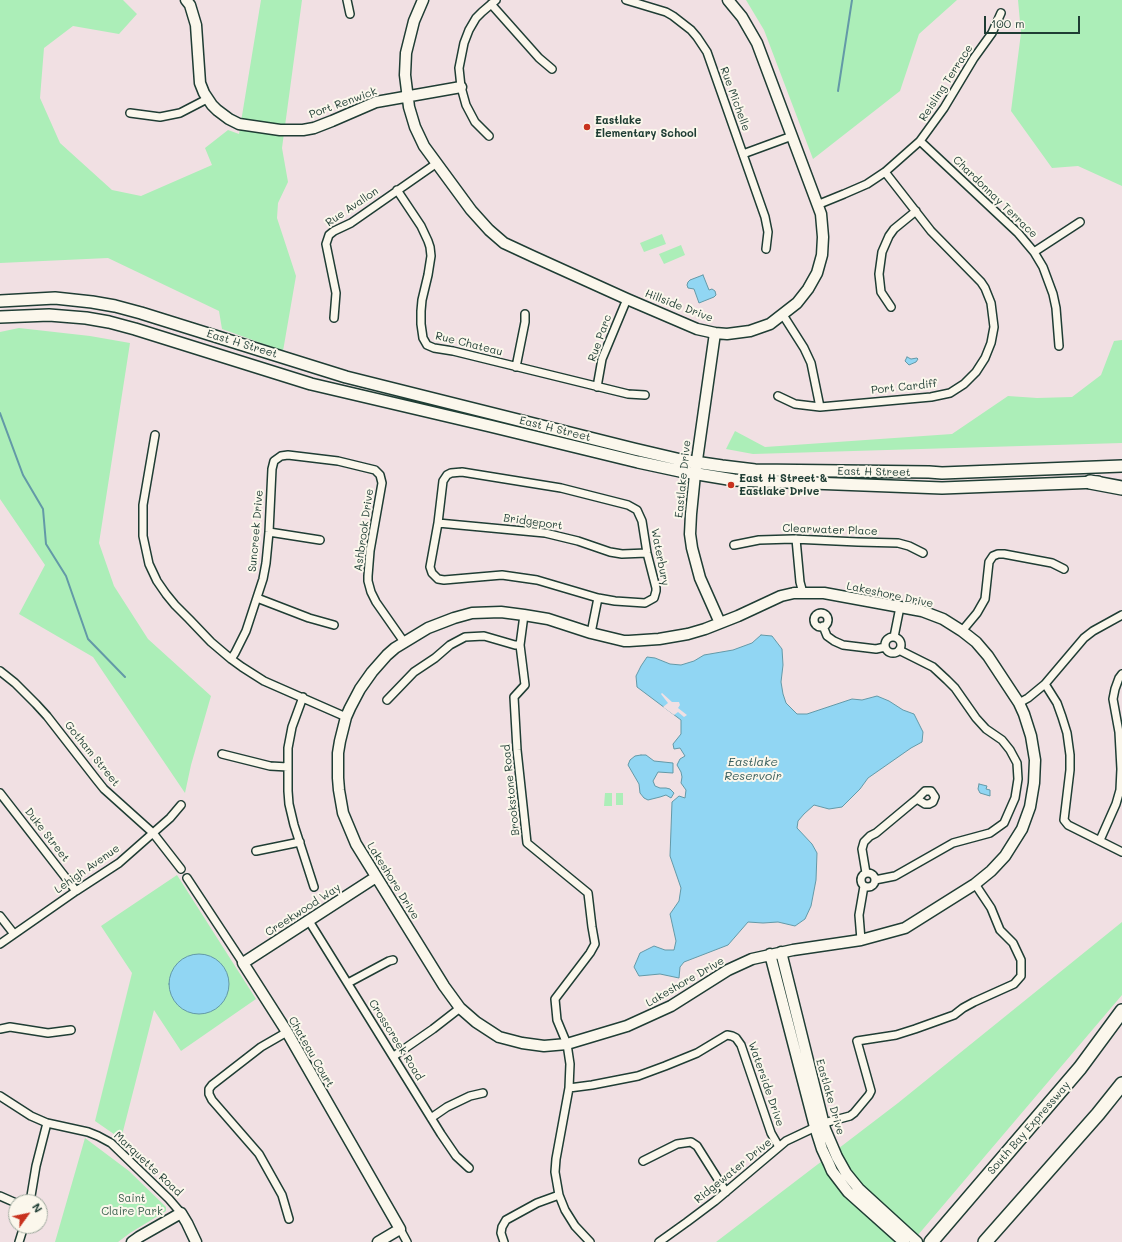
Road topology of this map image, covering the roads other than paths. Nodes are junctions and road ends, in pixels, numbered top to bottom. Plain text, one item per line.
1 (186, 0) edge
2 (347, 0) edge
3 (423, 0) edge
4 (626, 0) edge
5 (728, 0) edge
6 (494, 2) edge
7 (1001, 13) dead end
8 (350, 14) dead end
9 (552, 69) dead end
10 (461, 87) junction
11 (407, 97) junction
12 (207, 99) junction
13 (130, 113) dead end
14 (489, 136) dead end
15 (792, 136) junction
16 (920, 141) junction
17 (743, 154) junction
18 (437, 163) junction
19 (885, 172) junction
20 (397, 190) junction
21 (817, 205) junction
22 (916, 212) junction
23 (1080, 222) dead end
24 (766, 249) dead end
25 (1034, 252) junction
26 (627, 299) junction
27 (0, 301) edge
28 (891, 307) dead end
29 (525, 314) dead end
30 (783, 315) junction
31 (0, 317) edge
32 (334, 318) dead end
33 (715, 333) junction
34 (1059, 346) dead end
35 (516, 367) junction
36 (597, 387) junction
37 (645, 394) dead end
38 (778, 396) dead end
39 (820, 407) junction
40 (155, 435) dead end
41 (697, 462) junction
42 (1122, 466) edge
43 (272, 469) joint
44 (695, 474) junction
45 (1090, 482) junction
46 (1122, 482) edge
47 (1122, 488) edge
48 (438, 523) junction
49 (269, 532) junction
50 (796, 539) junction
51 (320, 540) dead end
52 (734, 545) dead end
53 (647, 552) junction
54 (923, 553) dead end
55 (1064, 569) dead end
56 (803, 593) junction
57 (257, 598) junction
58 (598, 598) junction
59 (900, 607) junction
60 (524, 615) junction
61 (1122, 615) edge
62 (720, 623) junction
63 (334, 625) dead end
64 (823, 626) dead end
65 (962, 631) junction
66 (592, 633) junction
67 (894, 637) junction
68 (404, 642) junction
69 (520, 645) junction
70 (885, 647) junction
71 (899, 650) junction
72 (231, 659) junction
73 (0, 671) edge
74 (1122, 674) edge
75 (1045, 684) junction
76 (303, 698) junction
77 (387, 700) dead end
78 (1019, 703) junction
79 (346, 717) junction
80 (222, 754) dead end
81 (288, 767) junction
82 (0, 793) edge
83 (917, 799) dead end
84 (181, 806) dead end
85 (153, 833) junction
86 (1100, 840) junction
87 (300, 842) junction
88 (256, 851) dead end
89 (1122, 852) edge
90 (181, 869) dead end
91 (866, 873) junction
92 (376, 877) junction
93 (187, 878) dead end
94 (875, 880) junction
95 (975, 884) junction
96 (864, 886) junction
97 (314, 887) dead end
98 (76, 891) junction
99 (0, 916) edge
100 (309, 921) junction
101 (14, 934) junction
102 (861, 940) junction
103 (0, 944) edge
104 (776, 953) junction
105 (393, 960) dead end
106 (243, 963) junction
107 (348, 983) junction
108 (460, 1008) junction
109 (1122, 1011) edge
110 (0, 1029) edge
111 (71, 1030) dead end
112 (287, 1032) junction
113 (567, 1044) junction
114 (394, 1056) junction
115 (1122, 1084) edge
116 (569, 1088) junction
117 (483, 1093) dead end
118 (0, 1096) edge
119 (431, 1118) junction
120 (47, 1123) junction
121 (819, 1125) junction
122 (779, 1147) junction
123 (643, 1161) dead end
124 (469, 1168) dead end
125 (726, 1192) junction
126 (31, 1194) edge
127 (559, 1195) junction
128 (181, 1213) junction
129 (289, 1219) dead end
130 (400, 1229) junction
131 (901, 1236) edge
132 (132, 1242) edge
133 (196, 1242) edge
134 (378, 1242) edge
135 (407, 1242) edge
136 (504, 1242) edge
137 (590, 1242) edge
138 (659, 1242) edge
139 (917, 1242) edge
140 (931, 1242) edge
141 (985, 1242) edge

1 - 12 street, Port Renwick
2 - 8 street
3 - 11 street, Hillside Drive
4 - 17 street, Rue Michelle
5 - 15 street, Hillside Drive
6 - 9 street
6 - 10 street
7 - 16 street, Reisling Terrace
10 - 11 street, Port Renwick
10 - 14 street
11 - 12 street, Port Renwick
11 - 18 street, Hillside Drive
12 - 13 street
15 - 17 street
15 - 21 street, Hillside Drive
16 - 19 street, Reisling Terrace
16 - 25 street, Chardonnay Terrace
17 - 24 street, Rue Michelle
18 - 20 street, Rue Avallon
18 - 26 street, Hillside Drive
19 - 21 street, Reisling Terrace
19 - 22 street, Port Cardiff
20 - 32 street, Rue Avallon
20 - 35 street, Rue Chateau
21 - 30 street, Hillside Drive
22 - 28 street
22 - 39 street, Port Cardiff
23 - 25 street
25 - 34 street, Chardonnay Terrace
26 - 33 street, Hillside Drive
26 - 36 street, Rue Parc
27 - 41 main road, East H Street
29 - 35 street
30 - 33 street, Hillside Drive
30 - 39 street
31 - 44 main road, East H Street
33 - 41 street, Eastlake Drive
35 - 36 street, Rue Chateau
36 - 37 street, Rue Chateau
38 - 39 street, Port Cardiff
40 - 72 street
41 - 42 main road, East H Street
41 - 44 street, Eastlake Drive
43 - 49 street, Suncreek Drive
43 - 68 street, Ashbrook Drive
44 - 45 main road, East H Street
44 - 62 street, Eastlake Drive
45 - 46 main road, East H Street
45 - 47 highway
48 - 53 street, Bridgeport
48 - 53 street, Waterbury
48 - 58 street, Waterbury
49 - 51 street
49 - 57 street, Suncreek Drive
50 - 52 street, Clearwater Place
50 - 54 street, Clearwater Place
50 - 56 street
53 - 58 street, Waterbury
55 - 65 street
56 - 59 street, Lakeshore Drive
56 - 62 street, Lakeshore Drive
57 - 63 street
57 - 72 street, Suncreek Drive
58 - 66 street
59 - 65 street, Lakeshore Drive
59 - 67 street
60 - 66 street, Lakeshore Drive
60 - 68 street, Lakeshore Drive
60 - 69 street, Brookstone Road
61 - 75 street
62 - 66 street, Lakeshore Drive
64 - 70 street
65 - 78 street, Lakeshore Drive
67 - 70 street
67 - 71 street
68 - 79 street, Lakeshore Drive
69 - 77 street
69 - 113 street, Brookstone Road
70 - 71 street
71 - 94 street
72 - 76 street
73 - 85 street, Gotham Street
74 - 86 street
75 - 78 street
75 - 86 street
76 - 79 street
76 - 81 street
78 - 95 street, Lakeshore Drive
79 - 92 street, Lakeshore Drive
80 - 81 street
81 - 87 street
82 - 98 street, Duke Street
83 - 91 street
84 - 85 street, Lehigh Avenue
85 - 90 street, Gotham Street
85 - 98 street, Lehigh Avenue
86 - 89 street
87 - 88 street
87 - 97 street
91 - 94 street
91 - 96 street
92 - 100 street, Creekwood Way
92 - 108 street, Lakeshore Drive
93 - 106 street, Chateau Court
94 - 96 street
95 - 102 street, Lakeshore Drive
95 - 121 street, Ridgewater Drive
96 - 102 street
98 - 101 street, Lehigh Avenue
99 - 101 street
100 - 106 street, Creekwood Way
100 - 107 street, Crosscreek Road
101 - 103 street, Lehigh Avenue
102 - 104 street, Lakeshore Drive
104 - 113 street, Lakeshore Drive
104 - 121 street, Eastlake Drive
105 - 107 street
106 - 112 street, Chateau Court
107 - 114 street, Crosscreek Road
108 - 113 street, Lakeshore Drive
108 - 114 street
109 - 140 highway, South Bay Expressway
110 - 111 street
112 - 129 street
112 - 130 street, Chateau Court
113 - 116 street, Brookstone Road
114 - 119 street, Crosscreek Road
115 - 141 highway
116 - 122 street, Waterside Drive
116 - 127 street, Brookstone Road
117 - 119 street
118 - 120 street, Marquette Road
119 - 124 street, Crosscreek Road
120 - 126 street
120 - 128 street, Marquette Road
121 - 122 street, Ridgewater Drive
121 - 131 street, Eastlake Drive
122 - 125 street, Ridgewater Drive
123 - 125 street
125 - 138 street, Ridgewater Drive
127 - 136 street
127 - 137 street, Brookstone Road
128 - 132 street
128 - 133 street, Marquette Road
130 - 134 street
130 - 135 street, Chateau Court
131 - 139 street, Eastlake Drive

